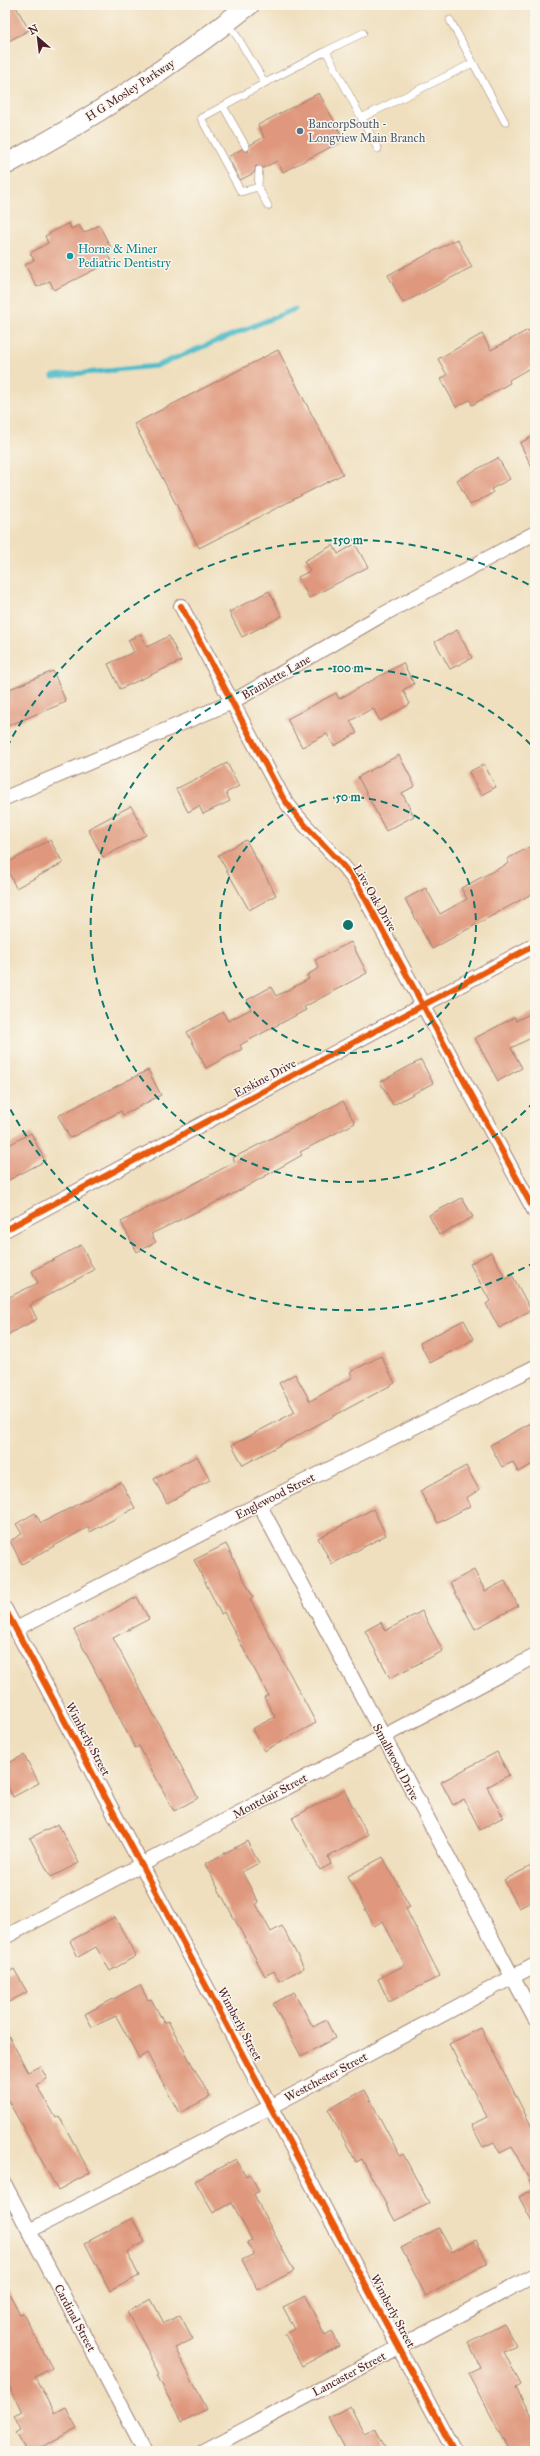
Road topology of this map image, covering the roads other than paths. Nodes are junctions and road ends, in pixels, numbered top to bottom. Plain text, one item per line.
1 (248, 5) edge
2 (450, 20) dead end
3 (228, 21) junction
4 (363, 33) dead end
5 (326, 51) junction
6 (473, 63) junction
7 (265, 83) junction
8 (224, 106) junction
9 (361, 118) junction
10 (505, 122) dead end
11 (246, 147) dead end
12 (378, 149) dead end
13 (5, 165) edge
14 (259, 170) dead end
15 (258, 187) junction
16 (268, 206) dead end
17 (535, 534) edge
18 (181, 606) dead end
19 (232, 702) junction
20 (5, 798) edge
21 (535, 945) edge
22 (421, 1006) junction
23 (535, 1212) edge
24 (5, 1230) edge
25 (535, 1367) edge
26 (259, 1504) junction
27 (5, 1610) edge
28 (16, 1629) junction
29 (535, 1656) edge
30 (382, 1736) junction
31 (143, 1864) junction
32 (5, 1937) edge
33 (535, 1965) edge
34 (513, 1977) junction
35 (535, 2019) edge
36 (272, 2106) junction
37 (5, 2185) edge
38 (30, 2231) junction
39 (535, 2275) edge
40 (400, 2347) junction
41 (145, 2451) edge
42 (204, 2451) edge
43 (454, 2451) edge

1 - 3 main road, H G Mosley Parkway
2 - 6 lane
3 - 7 lane
3 - 13 main road, H G Mosley Parkway
4 - 5 lane
5 - 7 lane
5 - 9 lane
6 - 9 lane
6 - 10 lane
7 - 8 lane
8 - 11 lane
8 - 15 lane
9 - 12 lane
14 - 15 lane
15 - 16 lane
17 - 19 street, Bramlette Lane
18 - 19 street, Live Oak Drive
19 - 20 street, Bramlette Lane
19 - 22 street, Live Oak Drive
21 - 22 street, Erskine Drive
22 - 23 street, Live Oak Drive
22 - 24 street, Erskine Drive
25 - 26 street, Englewood Street
26 - 28 street, Englewood Street
26 - 30 street, Smallwood Drive
27 - 28 street, Wimberly Street
28 - 31 street, Wimberly Street
29 - 30 street, Montclair Street
30 - 31 street, Montclair Street
30 - 34 street, Smallwood Drive
31 - 32 street, Montclair Street
31 - 36 street, Wimberly Street
33 - 34 street, Westchester Street
34 - 35 street, Smallwood Drive
34 - 36 street, Westchester Street
36 - 38 street, Westchester Street
36 - 40 street, Wimberly Street
37 - 38 street, Cardinal Street
38 - 41 street, Cardinal Street
39 - 40 street, Lancaster Street
40 - 42 street, Lancaster Street
40 - 43 street, Wimberly Street

